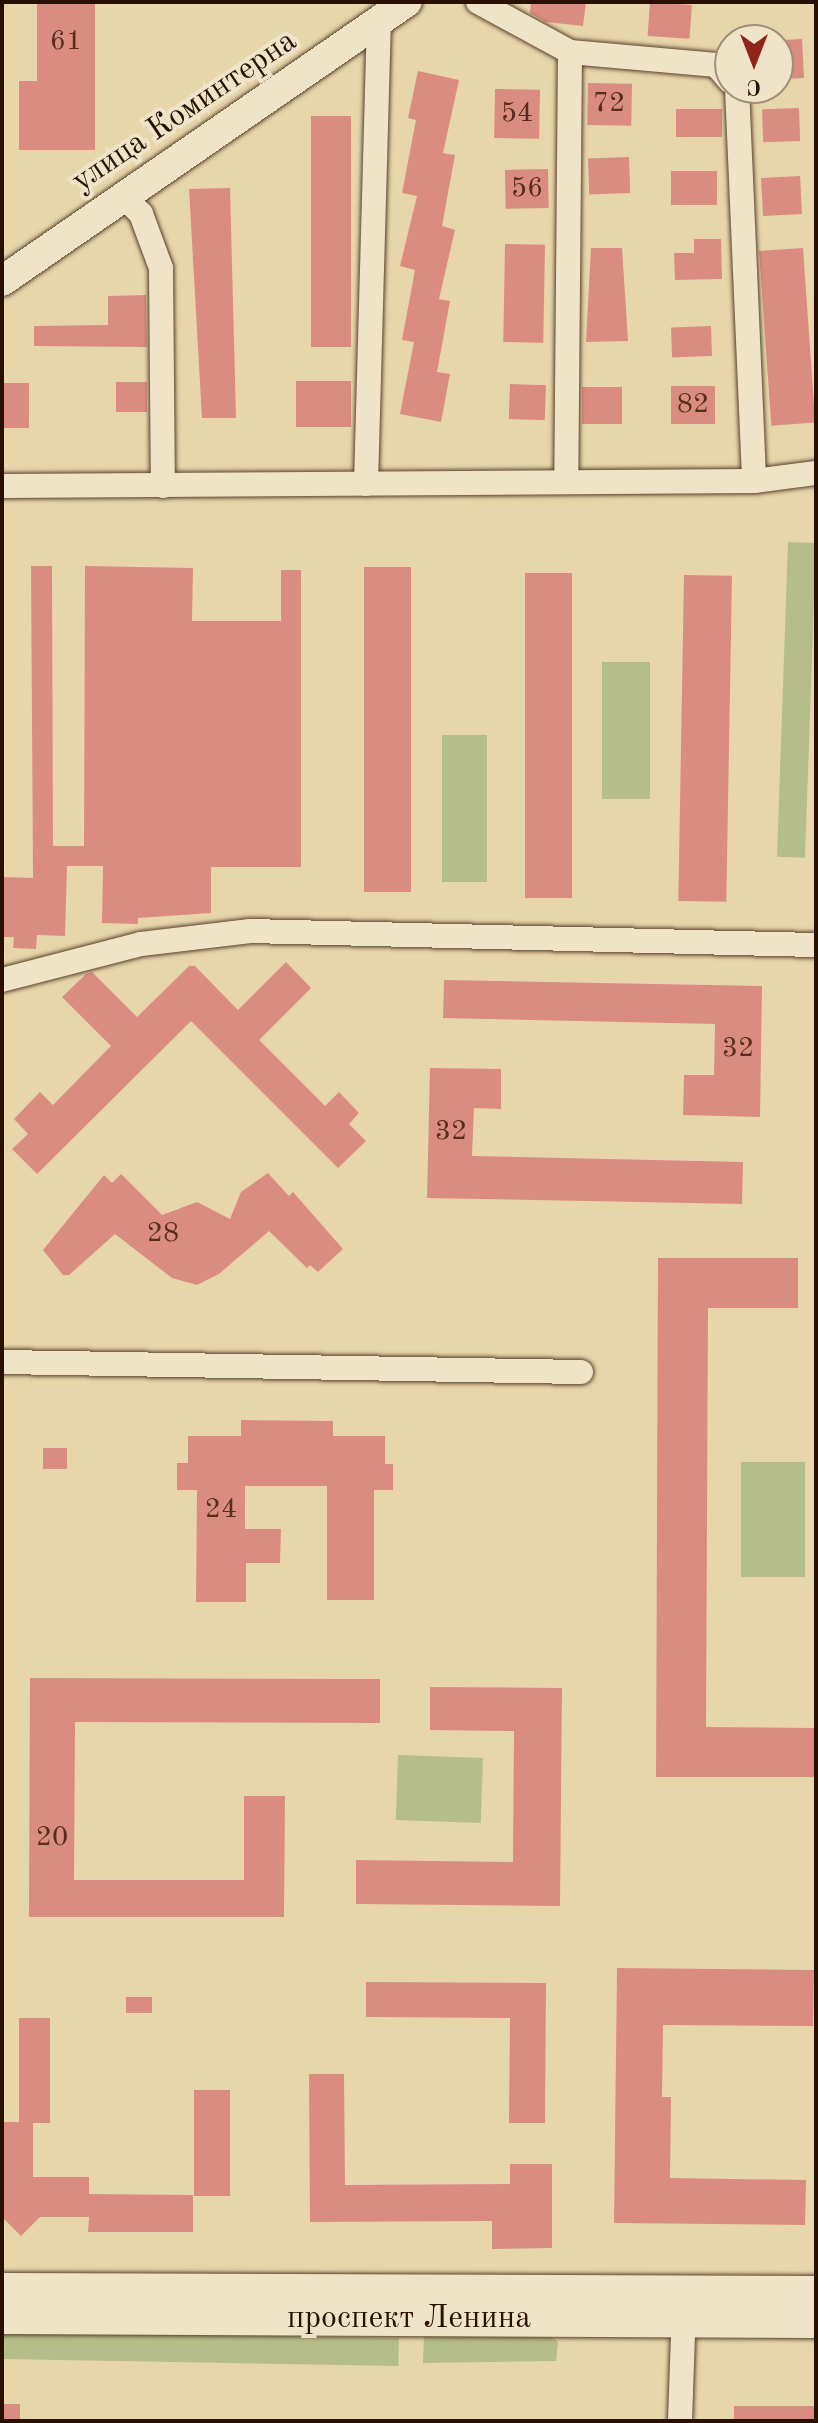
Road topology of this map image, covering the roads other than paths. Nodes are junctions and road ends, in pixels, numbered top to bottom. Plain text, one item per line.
1 (407, 2) edge
2 (478, 2) edge
3 (379, 26) junction
4 (570, 52) junction
5 (714, 65) edge
6 (738, 104) edge
7 (122, 195) junction
8 (2, 281) edge
9 (816, 473) edge
10 (566, 479) junction
11 (754, 481) junction
12 (366, 484) junction
13 (2, 486) edge
14 (163, 486) junction
15 (816, 945) edge
16 (2, 980) edge
17 (2, 1362) edge
18 (581, 1372) dead end
19 (2, 2290) edge
20 (816, 2293) edge
21 (684, 2307) junction
22 (2, 2317) edge
23 (816, 2321) edge
24 (680, 2421) edge

1 - 3 street, улица Коминтерна
2 - 4 street
3 - 7 street, улица Коминтерна
3 - 12 street
4 - 5 street
4 - 10 street
6 - 11 street
7 - 8 street, улица Коминтерна
7 - 14 street
9 - 11 street
10 - 11 street
10 - 12 street
12 - 14 street
13 - 14 street
15 - 16 street
17 - 18 street
19 - 21 main road, проспект Ленина
20 - 21 main road, проспект Ленина
21 - 22 main road, проспект Ленина
21 - 23 main road, проспект Ленина
21 - 24 street

